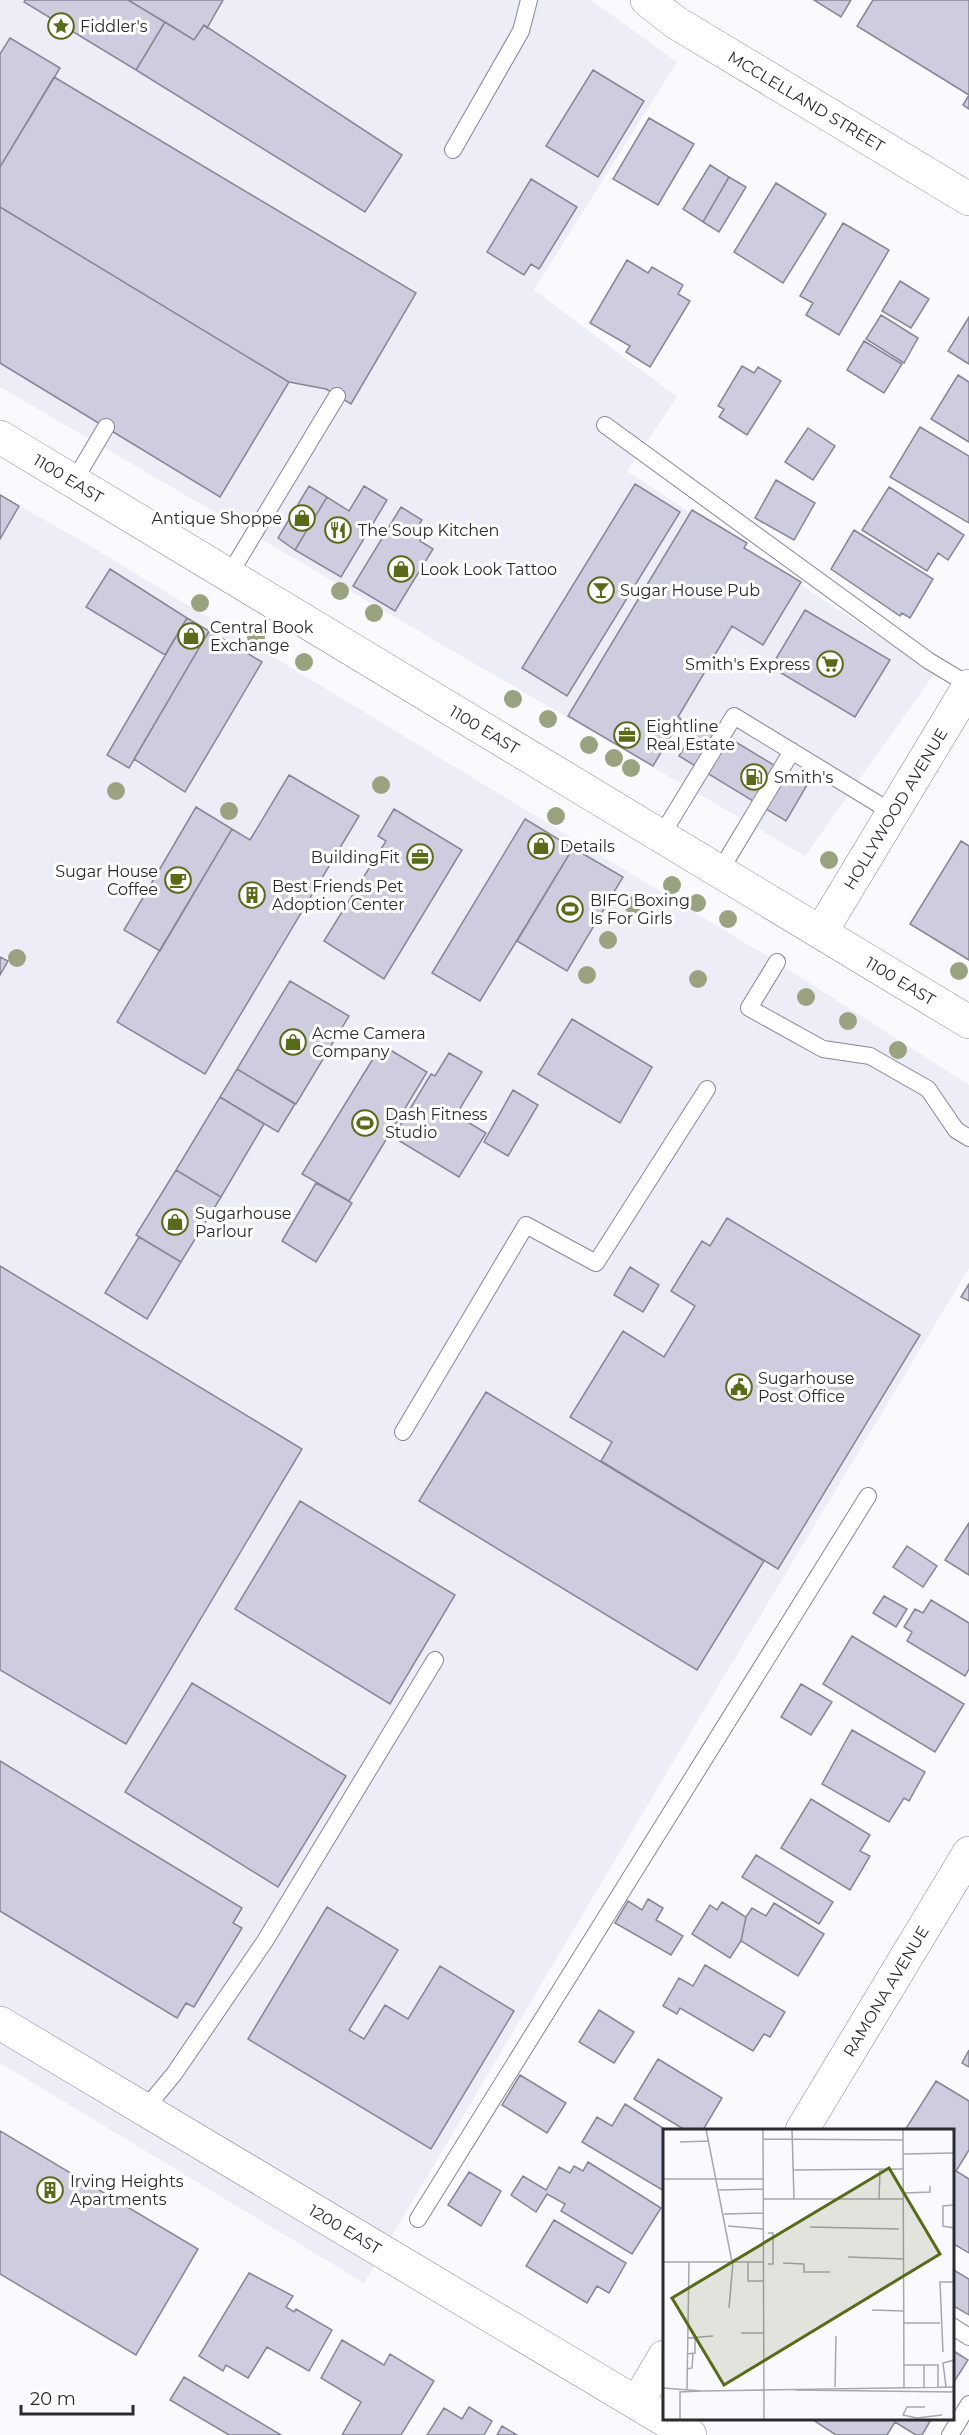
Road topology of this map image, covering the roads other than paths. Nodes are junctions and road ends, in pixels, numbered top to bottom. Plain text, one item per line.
1 (529, 0) edge
2 (647, 0) edge
3 (453, 150) dead end
4 (969, 199) edge
5 (337, 396) dead end
6 (605, 424) dead end
7 (106, 427) dead end
8 (0, 437) edge
9 (74, 481) junction
10 (229, 575) junction
11 (969, 686) edge
12 (792, 751) junction
13 (893, 813) junction
14 (661, 836) junction
15 (720, 871) junction
16 (821, 932) junction
17 (777, 962) dead end
18 (969, 1022) edge
19 (707, 1089) dead end
20 (969, 1138) edge
21 (402, 1432) dead end
22 (868, 1496) dead end
23 (435, 1660) dead end
24 (969, 1853) edge
25 (0, 2023) edge
26 (145, 2109) junction
27 (803, 2129) edge
28 (418, 2219) dead end
29 (954, 2327) edge
30 (969, 2337) edge
31 (663, 2359) edge
32 (637, 2403) junction
33 (969, 2404) edge
34 (663, 2419) edge
35 (665, 2420) edge
36 (690, 2435) edge
37 (950, 2435) edge

1 - 3 lane
2 - 4 street, MCCLELLAND STREET
5 - 10 lane
6 - 11 lane
7 - 9 lane
8 - 9 street, 1100 EAST
9 - 10 street, 1100 EAST
10 - 14 street, 1100 EAST
11 - 13 street, HOLLYWOOD AVENUE
12 - 13 lane
12 - 14 lane
12 - 15 lane
13 - 16 street, HOLLYWOOD AVENUE
14 - 15 street, 1100 EAST
15 - 16 street, 1100 EAST
16 - 18 street, 1100 EAST
17 - 20 lane
19 - 21 lane
22 - 28 lane
23 - 26 lane
24 - 27 street, RAMONA AVENUE
25 - 26 street, 1200 EAST
26 - 32 street, 1200 EAST
29 - 30 lane
31 - 32 street
32 - 34 street, 1200 EAST
33 - 37 lane
35 - 36 street, 1200 EAST

